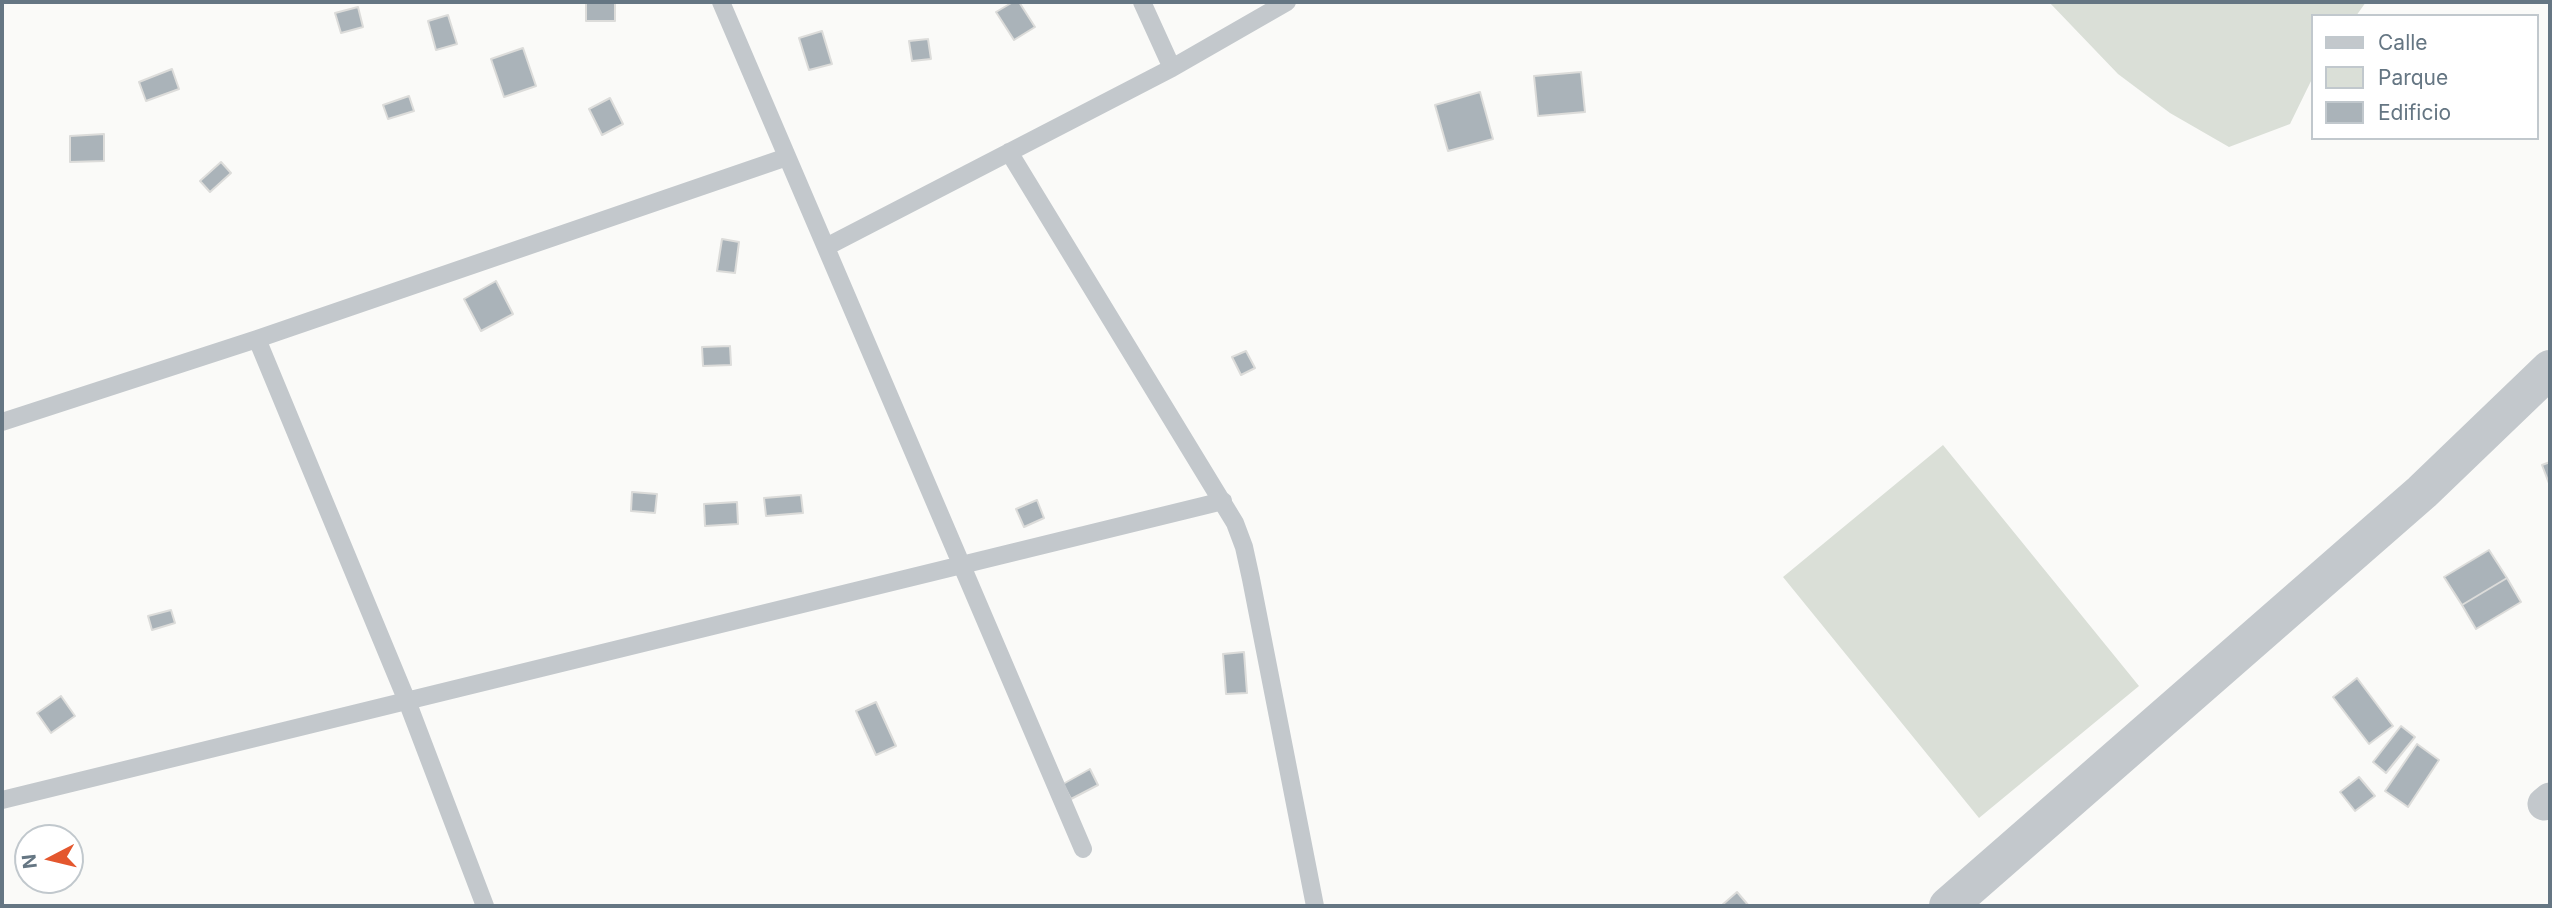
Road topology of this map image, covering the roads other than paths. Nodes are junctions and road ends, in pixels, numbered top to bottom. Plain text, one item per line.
1 (721, 2) edge
2 (1142, 2) edge
3 (1287, 2) edge
4 (1172, 68) junction
5 (1009, 152) junction
6 (787, 157) junction
7 (826, 247) junction
8 (257, 339) junction
9 (2550, 369) edge
10 (2, 422) edge
11 (1223, 501) junction
12 (963, 566) junction
13 (407, 701) junction
14 (2, 800) edge
15 (1083, 849) dead end
16 (485, 906) edge
17 (1315, 906) edge
18 (1948, 906) edge

1 - 6 lane
2 - 4 lane
3 - 4 lane
4 - 5 lane
5 - 7 lane
5 - 11 lane
6 - 7 lane
6 - 8 lane
7 - 12 lane
8 - 10 lane
8 - 13 lane
9 - 18 street
11 - 12 lane
11 - 17 lane
12 - 13 lane
12 - 15 lane
13 - 14 lane
13 - 16 lane

